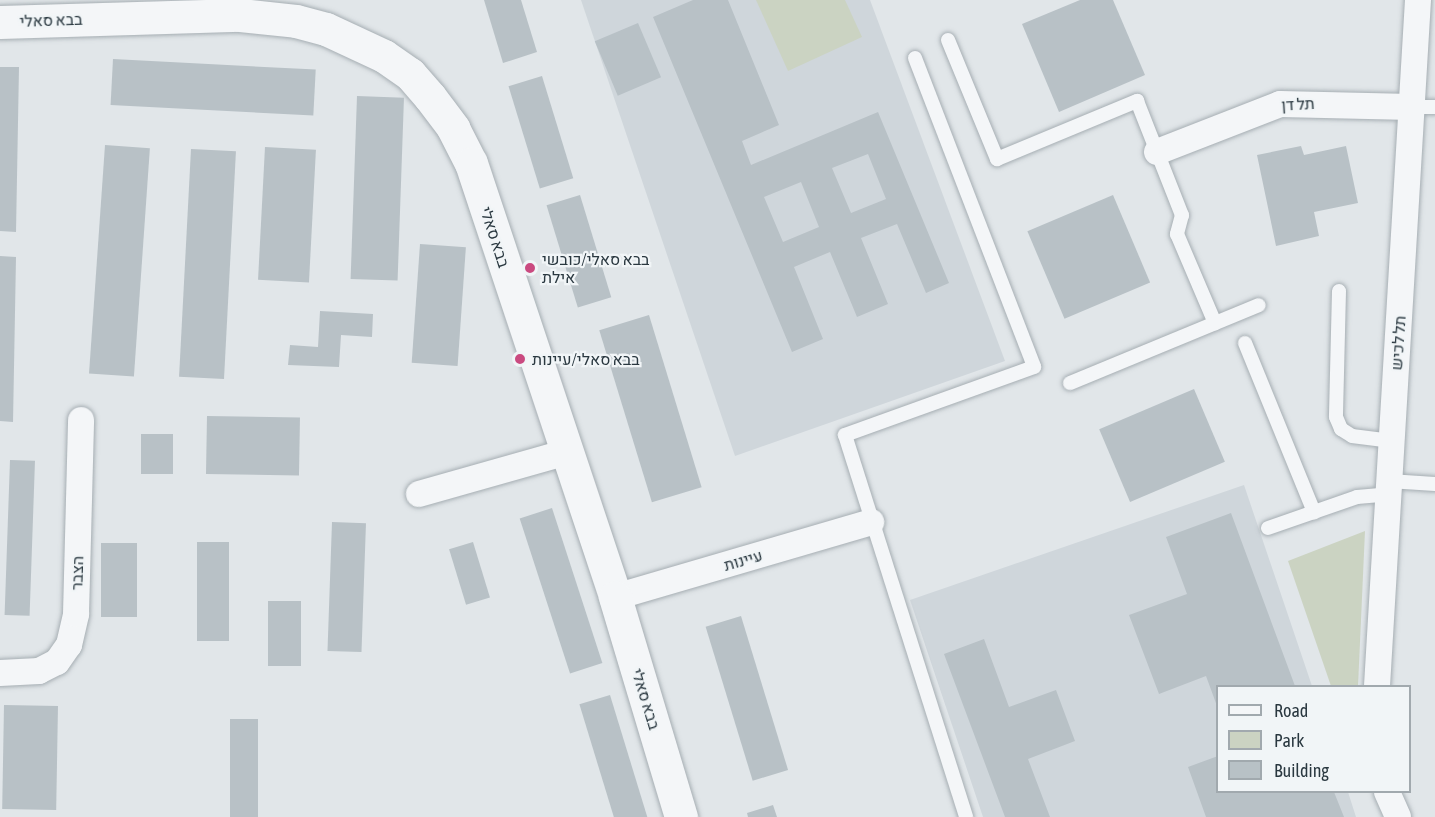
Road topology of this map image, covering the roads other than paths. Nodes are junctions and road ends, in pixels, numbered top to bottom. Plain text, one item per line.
1 (1418, 0) edge
2 (240, 5) edge
3 (0, 22) edge
4 (948, 40) dead end
5 (915, 58) dead end
6 (1424, 107) edge
7 (1157, 152) junction
8 (1339, 291) dead end
9 (1259, 305) dead end
10 (1215, 323) junction
11 (1245, 343) dead end
12 (1070, 383) dead end
13 (81, 420) dead end
14 (1392, 441) junction
15 (567, 452) junction
16 (1435, 484) edge
17 (1389, 488) junction
18 (419, 494) dead end
19 (1314, 512) junction
20 (871, 522) junction
21 (1268, 528) dead end
22 (615, 597) junction
23 (0, 673) edge
24 (1377, 685) edge
25 (1387, 793) edge
26 (681, 817) edge
27 (966, 817) edge
28 (1398, 817) edge

1 - 6 street, תל לכיש
2 - 3 street, בבא סאלי
2 - 15 street, בבא סאלי
4 - 7 lane
5 - 20 lane
6 - 7 street, תל דן
6 - 14 street, תל לכיש
7 - 10 lane
8 - 14 lane
9 - 10 lane
10 - 12 lane
11 - 19 lane
13 - 23 street, הצבר
14 - 17 street, תל לכיש
15 - 18 street
15 - 22 street, בבא סאלי
16 - 17 lane
17 - 19 lane
17 - 24 street, תל לכיש
19 - 21 lane
20 - 22 street, עיינות
20 - 27 lane
22 - 26 street, בבא סאלי
25 - 28 street

